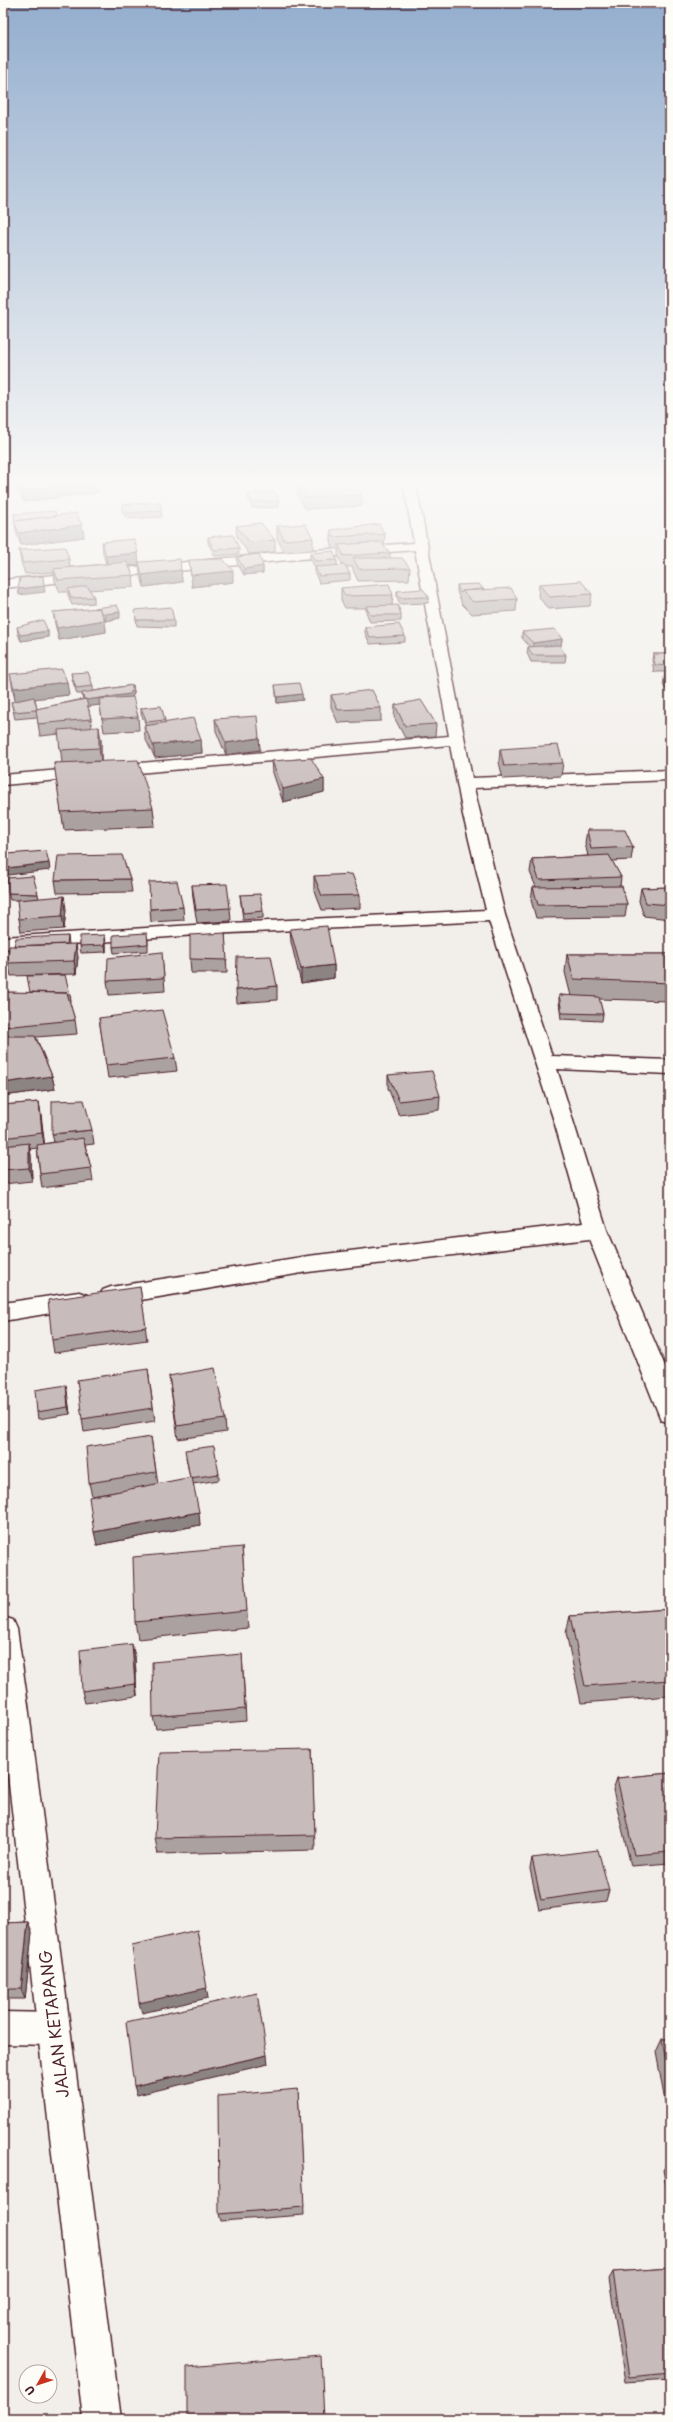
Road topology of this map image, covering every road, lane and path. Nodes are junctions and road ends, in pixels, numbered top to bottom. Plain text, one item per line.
1 (429, 593) edge
2 (456, 740) junction
3 (670, 776) edge
4 (3, 780) edge
5 (466, 783) junction
6 (496, 915) junction
7 (3, 943) edge
8 (543, 1062) junction
9 (670, 1067) edge
10 (596, 1230) junction
11 (3, 1312) edge
12 (664, 1378) edge
13 (670, 1413) edge
14 (3, 1629) edge
15 (3, 2028) edge
16 (54, 2029) junction
17 (102, 2419) edge

1 - 2 street
2 - 4 street
2 - 5 street
3 - 5 street
5 - 6 street
6 - 7 street
6 - 8 street
8 - 9 street
8 - 10 street
10 - 11 street
10 - 12 street
12 - 13 street
14 - 16 street, JALAN KETAPANG
15 - 16 street
16 - 17 street, JALAN KETAPANG

